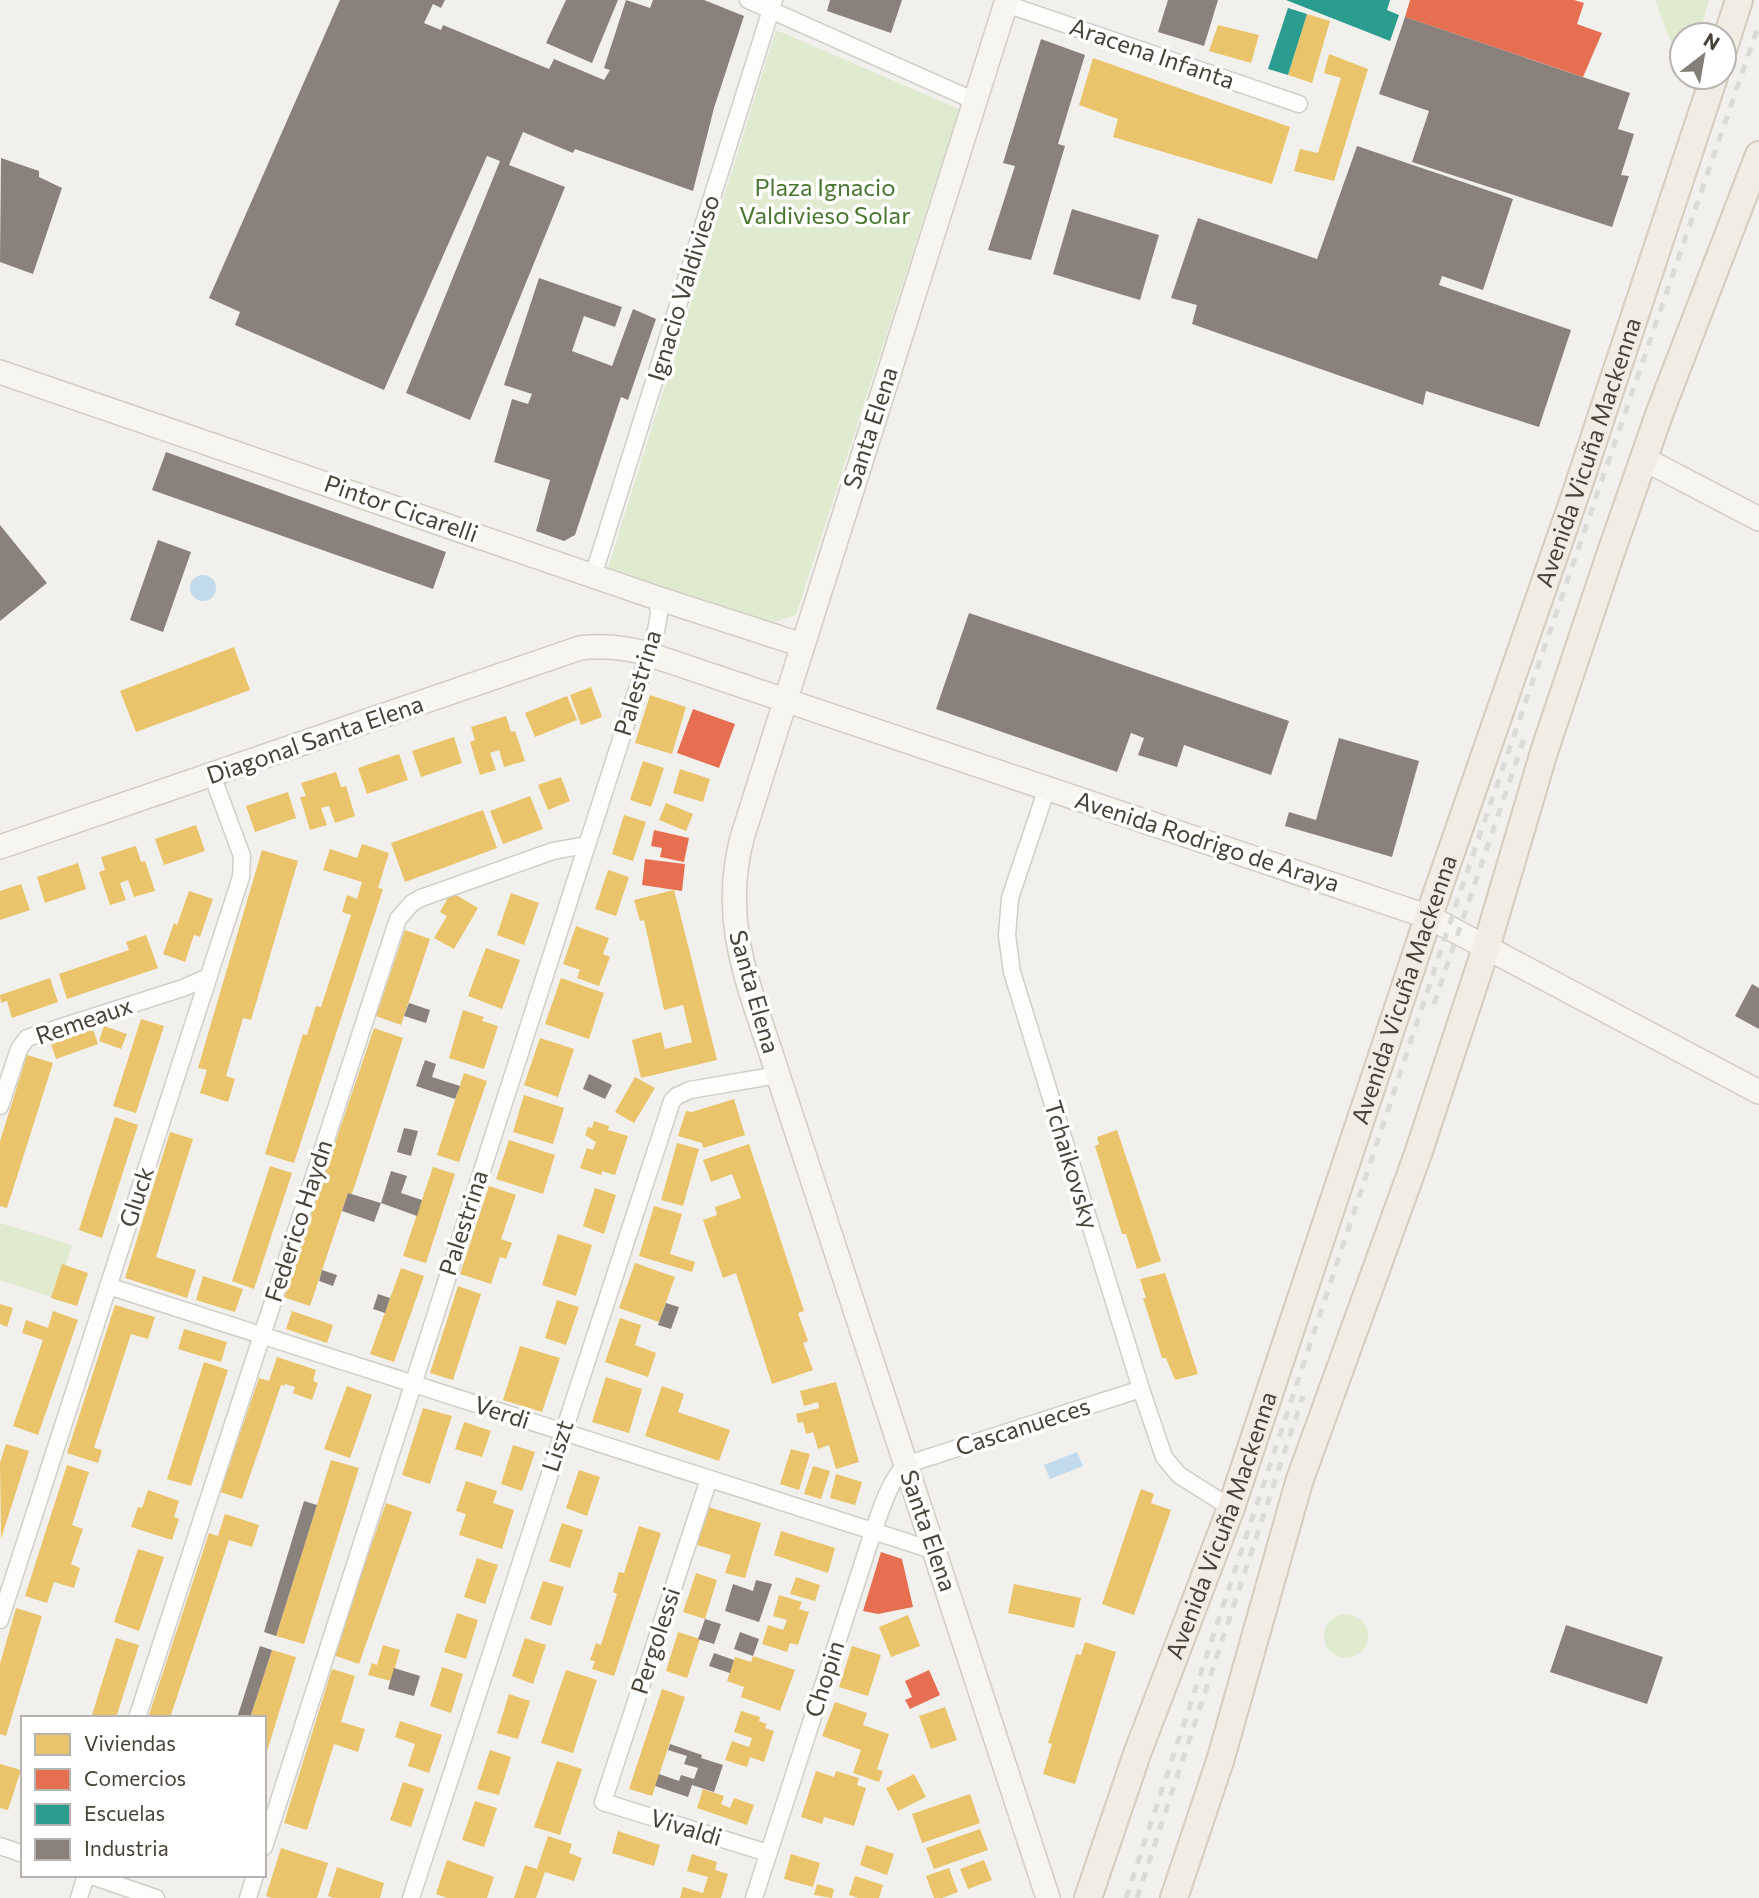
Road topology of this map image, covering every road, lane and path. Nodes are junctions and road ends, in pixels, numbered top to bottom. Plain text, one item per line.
1 (748, 0) edge
2 (1739, 0) edge
3 (1006, 2) edge
4 (772, 5) edge
5 (1732, 21) edge
6 (1709, 91) edge
7 (975, 101) junction
8 (1299, 104) dead end
9 (1759, 155) edge
10 (0, 372) edge
11 (1644, 459) junction
12 (1759, 519) edge
13 (593, 576) junction
14 (657, 598) junction
15 (802, 645) junction
16 (640, 652) junction
17 (784, 701) junction
18 (212, 775) junction
19 (1047, 788) junction
20 (586, 845) junction
21 (0, 847) edge
22 (1429, 917) junction
23 (1486, 948) junction
24 (208, 977) junction
25 (778, 1075) junction
26 (1759, 1092) edge
27 (0, 1106) edge
28 (108, 1286) junction
29 (262, 1336) junction
30 (412, 1384) junction
31 (1141, 1389) junction
32 (563, 1433) junction
33 (905, 1465) junction
34 (709, 1479) junction
35 (1231, 1507) junction
36 (873, 1532) junction
37 (935, 1551) junction
38 (0, 1620) edge
39 (138, 1716) edge
40 (603, 1802) joint
41 (266, 1841) edge
42 (0, 1846) edge
43 (21, 1853) edge
44 (768, 1853) junction
45 (87, 1877) edge
46 (94, 1877) edge
47 (254, 1877) edge
48 (79, 1898) edge
49 (156, 1898) edge
50 (248, 1898) edge
51 (411, 1898) edge
52 (754, 1898) edge
53 (1048, 1898) edge
54 (1088, 1898) edge
55 (1174, 1898) edge

1 - 4 street
2 - 5 main road
3 - 7 main road, Santa Elena
3 - 8 street, Aracena Infanta
4 - 7 street
4 - 13 street, Ignacio Valdivieso
6 - 22 main road, Avenida Vicuña Mackenna
7 - 15 main road, Santa Elena
9 - 11 main road
10 - 13 main road, Pintor Cicarelli
11 - 12 main road
11 - 23 main road
13 - 14 main road, Pintor Cicarelli
14 - 15 main road, Pintor Cicarelli
14 - 16 street, Palestrina
15 - 17 main road, Santa Elena
16 - 17 main road, Avenida Rodrigo de Araya
16 - 18 main road, Diagonal Santa Elena
16 - 20 street, Palestrina
17 - 19 main road, Avenida Rodrigo de Araya
17 - 25 main road, Santa Elena
18 - 21 main road, Diagonal Santa Elena
18 - 24 street, Gluck
19 - 22 main road, Avenida Rodrigo de Araya
19 - 31 street, Tchaikovsky
20 - 29 street, Federico Haydn
20 - 30 street, Palestrina
22 - 23 main road, Avenida Rodrigo de Araya
22 - 35 main road, Avenida Vicuña Mackenna
23 - 26 main road, Avenida Rodrigo de Araya
23 - 55 main road
24 - 27 street, Remeaux
24 - 28 street, Gluck
25 - 32 street, Liszt
25 - 33 main road, Santa Elena
28 - 29 street, Verdi
28 - 38 street, Gluck
29 - 30 street, Verdi
29 - 39 street, Federico Haydn
30 - 32 street, Verdi
30 - 41 street, Palestrina
31 - 33 street, Cascanueces
31 - 35 street, Tchaikovsky
32 - 34 street, Verdi
32 - 51 street, Liszt
33 - 36 street, Chopin
33 - 37 main road, Santa Elena
34 - 36 street, Verdi
34 - 40 street, Pergolessi
35 - 54 main road, Avenida Vicuña Mackenna
36 - 37 street, Verdi
36 - 44 street, Chopin
37 - 53 main road, Santa Elena
40 - 44 street, Vivaldi
42 - 43 street
44 - 52 street, Chopin
45 - 48 street
46 - 49 street
47 - 50 street

